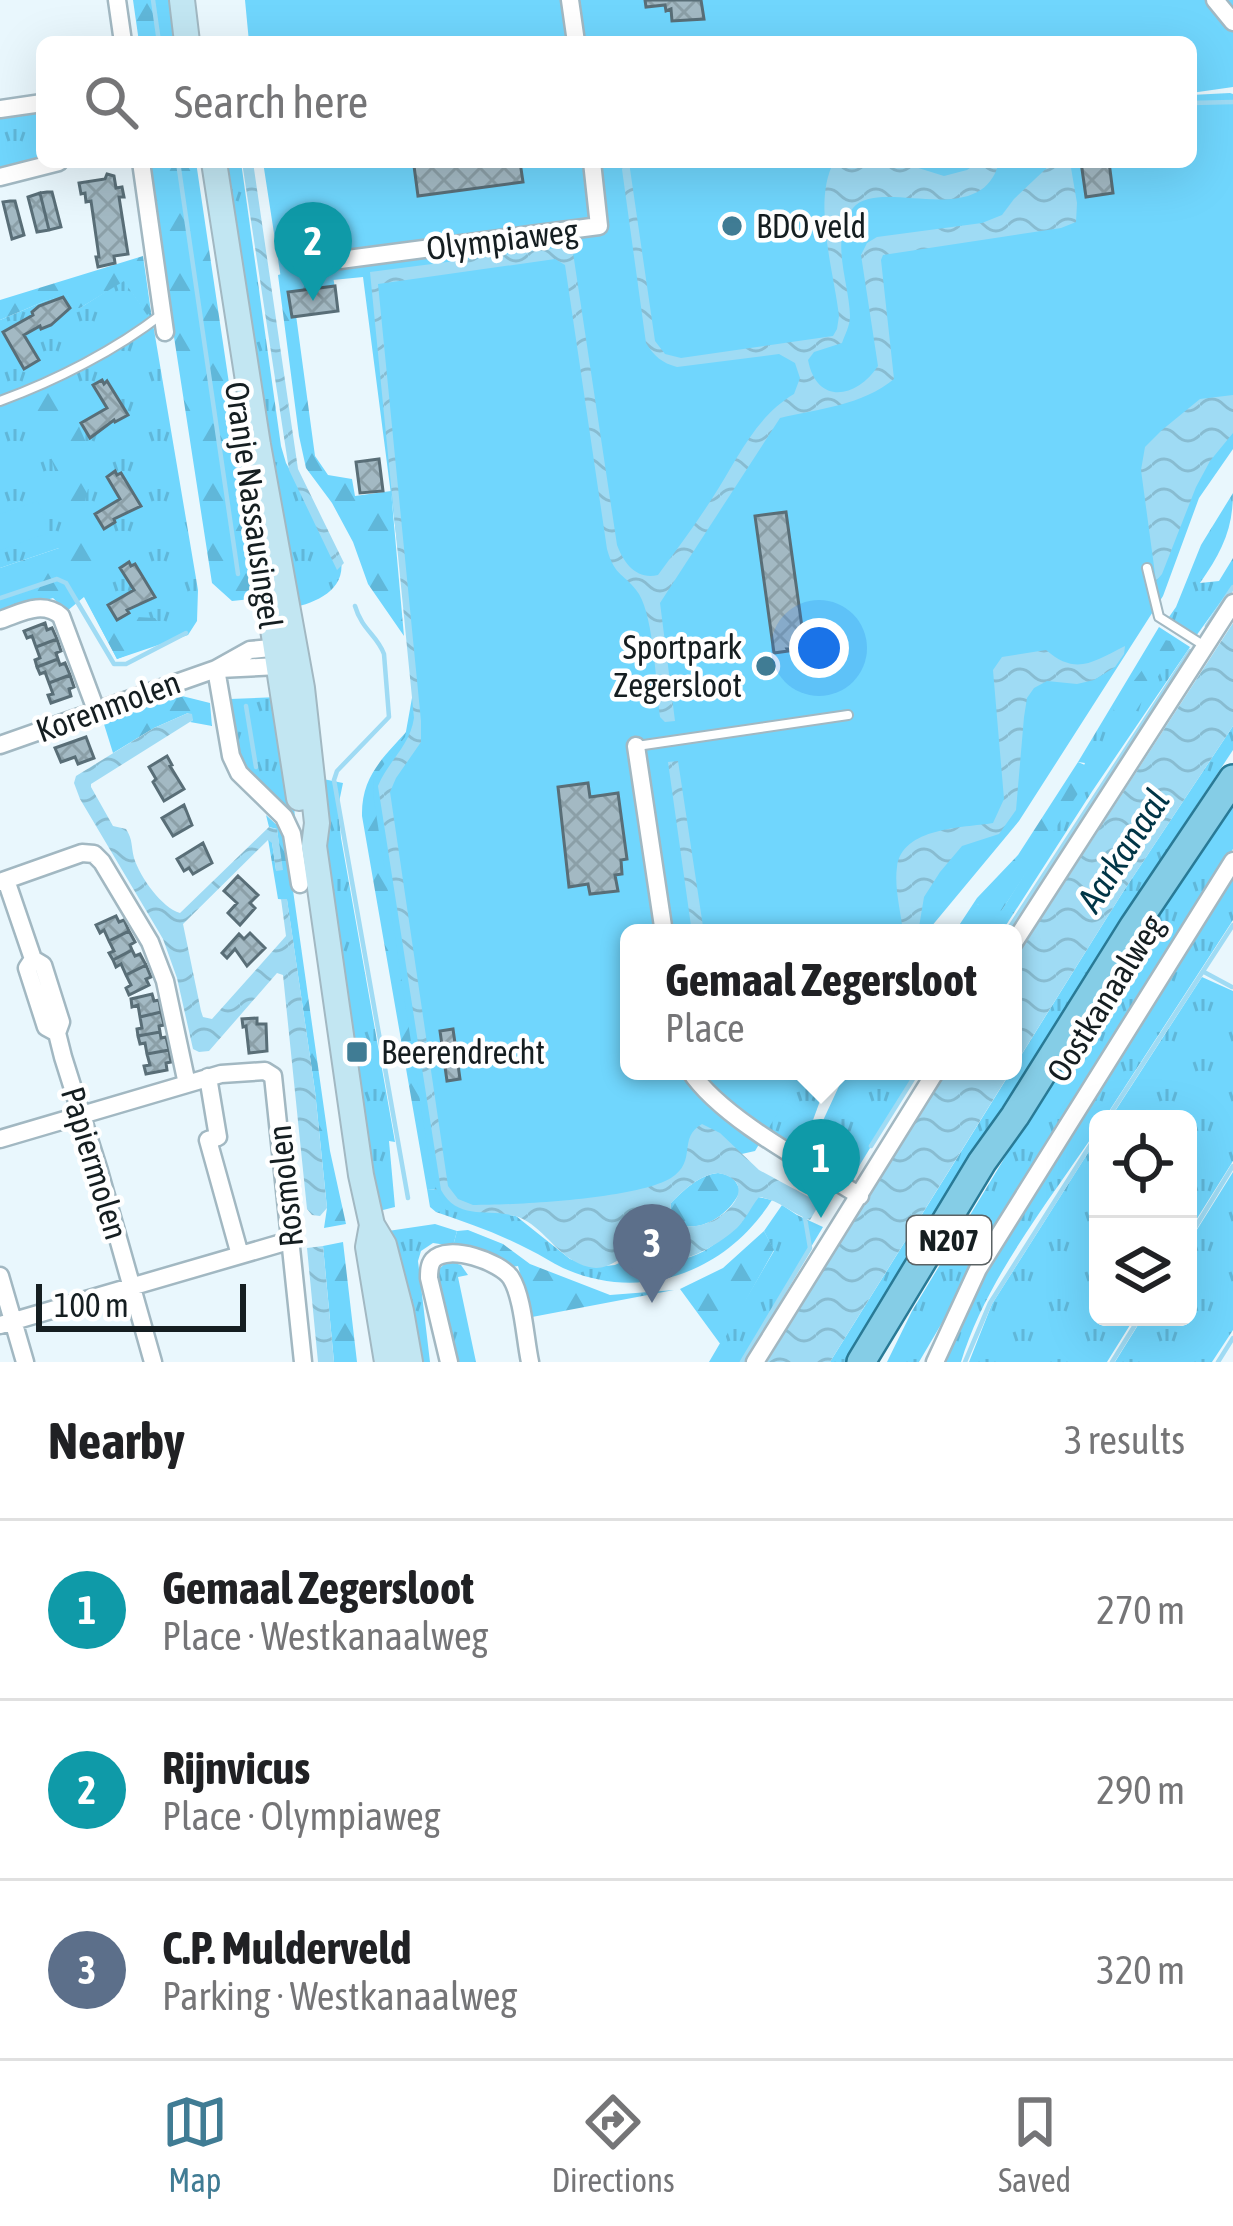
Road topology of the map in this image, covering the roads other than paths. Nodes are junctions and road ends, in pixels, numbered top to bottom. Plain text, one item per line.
1 (117, 0) edge
2 (182, 0) edge
3 (195, 0) edge
4 (570, 0) edge
5 (1215, 0) edge
6 (1233, 22) edge
7 (123, 36) edge
8 (187, 36) edge
9 (198, 36) edge
10 (575, 36) edge
11 (36, 104) edge
12 (0, 109) edge
13 (36, 168) edge
14 (142, 168) edge
15 (210, 168) edge
16 (593, 168) edge
17 (0, 177) edge
18 (340, 260) dead end
19 (164, 323) joint
20 (0, 400) edge
21 (1147, 568) dead end
22 (1233, 603) edge
23 (0, 620) edge
24 (1204, 646) junction
25 (282, 654) junction
26 (215, 669) junction
27 (96, 710) junction
28 (848, 715) dead end
29 (0, 745) edge
30 (636, 746) joint
31 (1233, 779) edge
32 (1233, 861) edge
33 (3, 881) edge
34 (300, 884) dead end
35 (663, 924) edge
36 (1022, 930) edge
37 (208, 1077) junction
38 (696, 1080) edge
39 (931, 1080) edge
40 (188, 1084) junction
41 (81, 1114) junction
42 (1015, 1116) junction
43 (0, 1139) edge
44 (860, 1196) junction
45 (373, 1232) junction
46 (292, 1240) junction
47 (240, 1256) junction
48 (0, 1276) edge
49 (131, 1287) junction
50 (434, 1302) junction
51 (7, 1323) edge
52 (25, 1362) edge
53 (153, 1362) edge
54 (303, 1362) edge
55 (387, 1362) edge
56 (410, 1362) edge
57 (437, 1362) edge
58 (449, 1362) edge
59 (530, 1362) edge
60 (755, 1362) edge
61 (861, 1362) edge
62 (881, 1362) edge
63 (935, 1362) edge

1 - 7 street
2 - 8 main road
3 - 9 main road
4 - 10 street
5 - 6 street
11 - 12 street
13 - 17 street
14 - 19 street
15 - 25 main road, Oranje Nassausingel
16 - 18 street, Olympiaweg
19 - 20 lane
21 - 24 lane
22 - 24 street
23 - 27 street
24 - 36 street
25 - 26 street, Korenmolen
25 - 45 main road, Oranje Nassausingel
26 - 27 street, Korenmolen
26 - 34 street
27 - 29 street, Korenmolen
28 - 30 lane
30 - 35 street
31 - 42 main road, Oostkanaalweg / N207
32 - 63 street, Oostkanaalweg
33 - 40 street
33 - 41 street, Papiermolen
37 - 40 street
37 - 46 street, Rosmolen
37 - 47 street
38 - 44 street
39 - 44 street
40 - 41 street
41 - 43 street
41 - 49 street, Papiermolen
42 - 61 main road, Oostkanaalweg / N207
42 - 62 main road, Oostkanaalweg / N207
44 - 60 street
45 - 55 main road, Oranje Nassausingel
45 - 56 main road, Oranje Nassausingel
46 - 47 street
46 - 54 street, Rosmolen
47 - 49 street
48 - 51 street
49 - 51 street
49 - 53 street, Papiermolen
50 - 57 street
50 - 58 street
50 - 59 street
51 - 52 street

